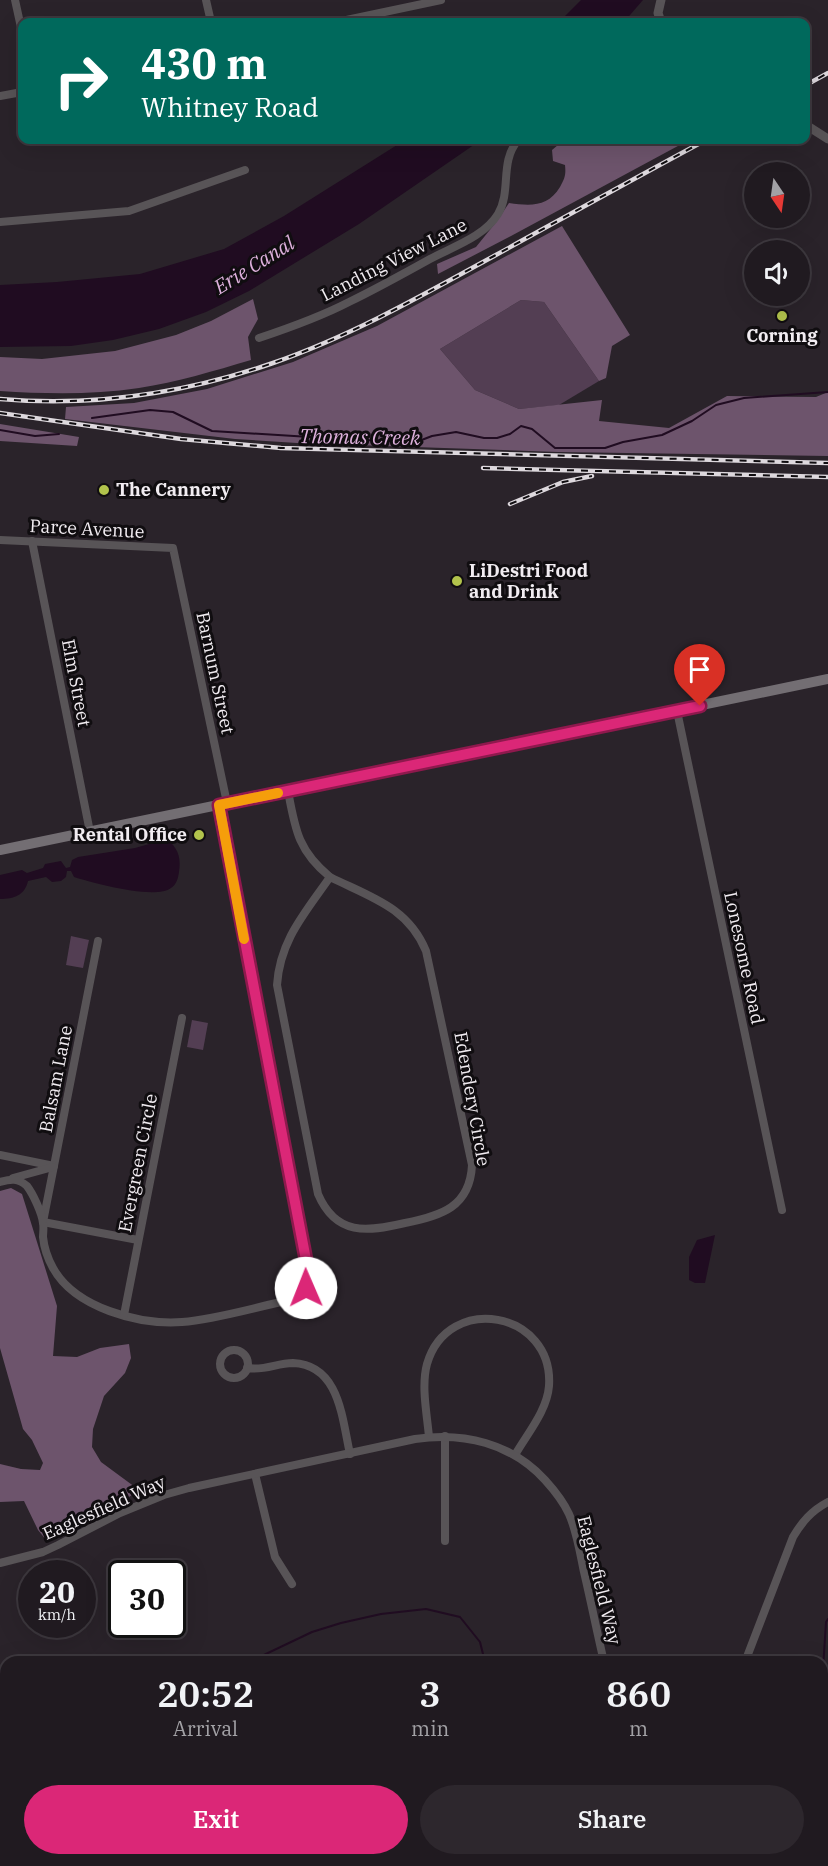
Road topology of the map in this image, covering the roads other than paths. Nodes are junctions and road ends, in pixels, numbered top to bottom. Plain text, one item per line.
1 (15, 0) edge
2 (206, 0) edge
3 (440, 0) edge
4 (661, 0) edge
5 (19, 18) edge
6 (210, 18) edge
7 (356, 18) edge
8 (659, 18) edge
9 (18, 93) edge
10 (0, 96) edge
11 (810, 128) edge
12 (828, 139) edge
13 (515, 144) edge
14 (245, 170) dead end
15 (0, 222) edge
16 (259, 338) dead end
17 (0, 540) edge
18 (32, 541) junction
19 (173, 548) joint
20 (828, 679) edge
21 (677, 711) junction
22 (288, 790) junction
23 (223, 804) junction
24 (90, 832) junction
25 (0, 850) edge
26 (330, 877) junction
27 (98, 941) dead end
28 (182, 1018) dead end
29 (0, 1155) edge
30 (53, 1166) junction
31 (12, 1178) junction
32 (0, 1182) edge
33 (782, 1210) dead end
34 (44, 1222) junction
35 (138, 1240) junction
36 (124, 1315) junction
37 (247, 1368) dead end
38 (445, 1436) junction
39 (429, 1437) junction
40 (350, 1454) junction
41 (514, 1455) junction
42 (255, 1474) junction
43 (828, 1502) edge
44 (445, 1541) dead end
45 (0, 1563) edge
46 (292, 1584) dead end
47 (603, 1656) edge
48 (747, 1656) edge

1 - 5 street
2 - 6 street
3 - 7 street
4 - 8 street
9 - 10 street
11 - 12 street
13 - 16 street, Landing View Lane
14 - 15 street
17 - 18 street, Parce Avenue
18 - 19 street, Parce Avenue
18 - 24 street, Elm Street
19 - 23 street, Barnum Street
20 - 21 main road
21 - 22 main road
21 - 33 street, Lonesome Road
22 - 23 main road
22 - 26 street, Edendery Circle
23 - 24 main road
23 - 36 street, Barnum Street
24 - 25 main road
26 - 26 street, Edendery Circle
27 - 30 street, Balsam Lane
28 - 35 street, Evergreen Circle
29 - 30 street
30 - 31 street
30 - 34 street, Balsam Lane
31 - 32 street
31 - 34 street
34 - 35 street
34 - 36 street
35 - 36 street, Evergreen Circle
37 - 40 street
38 - 39 street, Eaglesfield Way
38 - 41 street, Eaglesfield Way
38 - 44 street
39 - 40 street, Eaglesfield Way
39 - 41 street
40 - 42 street, Eaglesfield Way
41 - 47 street, Eaglesfield Way
42 - 45 street, Eaglesfield Way
42 - 46 street
43 - 48 street

